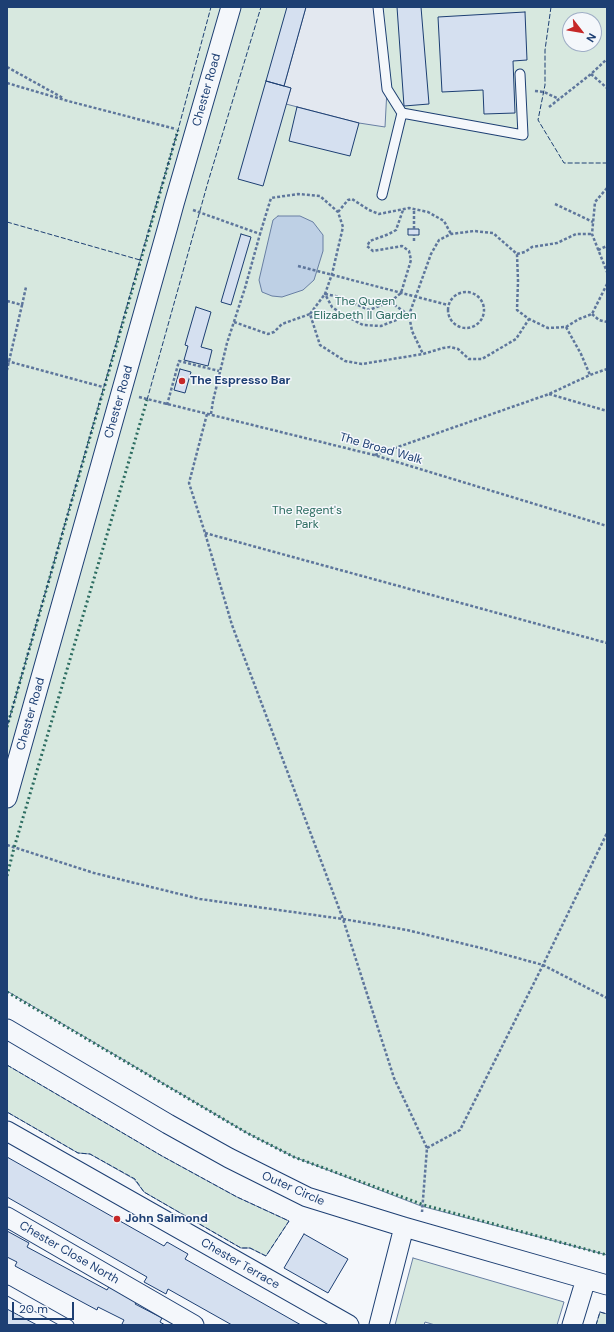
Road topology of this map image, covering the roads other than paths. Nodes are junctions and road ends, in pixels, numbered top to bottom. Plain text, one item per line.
1 (231, 7) edge
2 (378, 7) edge
3 (520, 74) dead end
4 (402, 113) junction
5 (382, 195) dead end
6 (7, 798) edge
7 (7, 1029) edge
8 (7, 1131) edge
9 (7, 1217) edge
10 (411, 1229) junction
11 (586, 1279) junction
12 (607, 1285) edge
13 (7, 1290) edge
14 (69, 1325) edge
15 (194, 1325) edge
16 (349, 1325) edge
17 (379, 1325) edge
18 (572, 1325) edge

1 - 6 street, Chester Road
2 - 4 lane
3 - 4 lane
4 - 5 lane
7 - 10 street, Outer Circle
8 - 16 street, Chester Terrace
9 - 15 street, Chester Close North
10 - 11 street, Outer Circle
10 - 17 street
11 - 12 street, Outer Circle
11 - 18 street
13 - 14 lane

